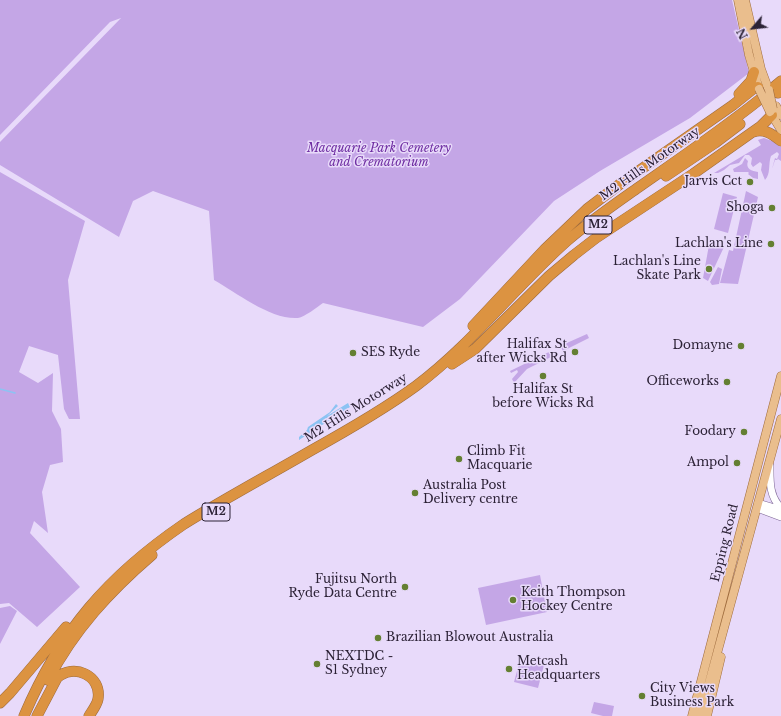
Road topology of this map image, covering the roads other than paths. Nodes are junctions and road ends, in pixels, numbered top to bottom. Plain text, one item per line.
1 (738, 0) edge
2 (745, 0) edge
3 (754, 72) junction
4 (770, 87) edge
5 (770, 109) edge
6 (706, 123) junction
7 (781, 130) edge
8 (753, 132) junction
9 (781, 141) edge
10 (452, 364) junction
11 (437, 369) junction
12 (781, 376) edge
13 (397, 403) junction
14 (378, 416) junction
15 (781, 418) edge
16 (770, 462) junction
17 (748, 502) junction
18 (758, 505) junction
19 (781, 509) edge
20 (781, 517) edge
21 (108, 585) junction
22 (726, 618) junction
23 (708, 656) junction
24 (0, 704) edge
25 (24, 716) edge
26 (31, 716) edge
27 (37, 716) edge
28 (89, 716) edge
29 (686, 716) edge
30 (692, 716) edge
31 (700, 716) edge
32 (707, 716) edge

1 - 3 main road
2 - 4 main road
3 - 4 main road
3 - 6 highway
4 - 5 main road, bridge
4 - 6 highway
5 - 7 main road
5 - 8 highway
5 - 10 highway, M2 Hills Motorway / M2
5 - 11 highway, M2 Hills Motorway / M2
6 - 11 highway
8 - 9 highway
8 - 10 highway
10 - 13 highway, M2 Hills Motorway / M2
11 - 13 highway, M2 Hills Motorway / M2
12 - 17 main road, Epping Road
13 - 14 highway, M2 Hills Motorway / M2
14 - 21 highway, M2 Hills Motorway / M2
14 - 26 highway, M2 Hills Motorway / M2
15 - 16 main road, Epping Road
16 - 18 main road, Epping Road
16 - 19 main road
17 - 18 main road
17 - 23 main road, Epping Road
18 - 19 main road
18 - 20 main road
18 - 22 main road, Epping Road
21 - 24 highway, M2
21 - 25 highway, M2 Hills Motorway / M2
22 - 31 main road, Epping Road
22 - 32 main road
23 - 29 main road
23 - 30 main road, Epping Road
27 - 28 highway

